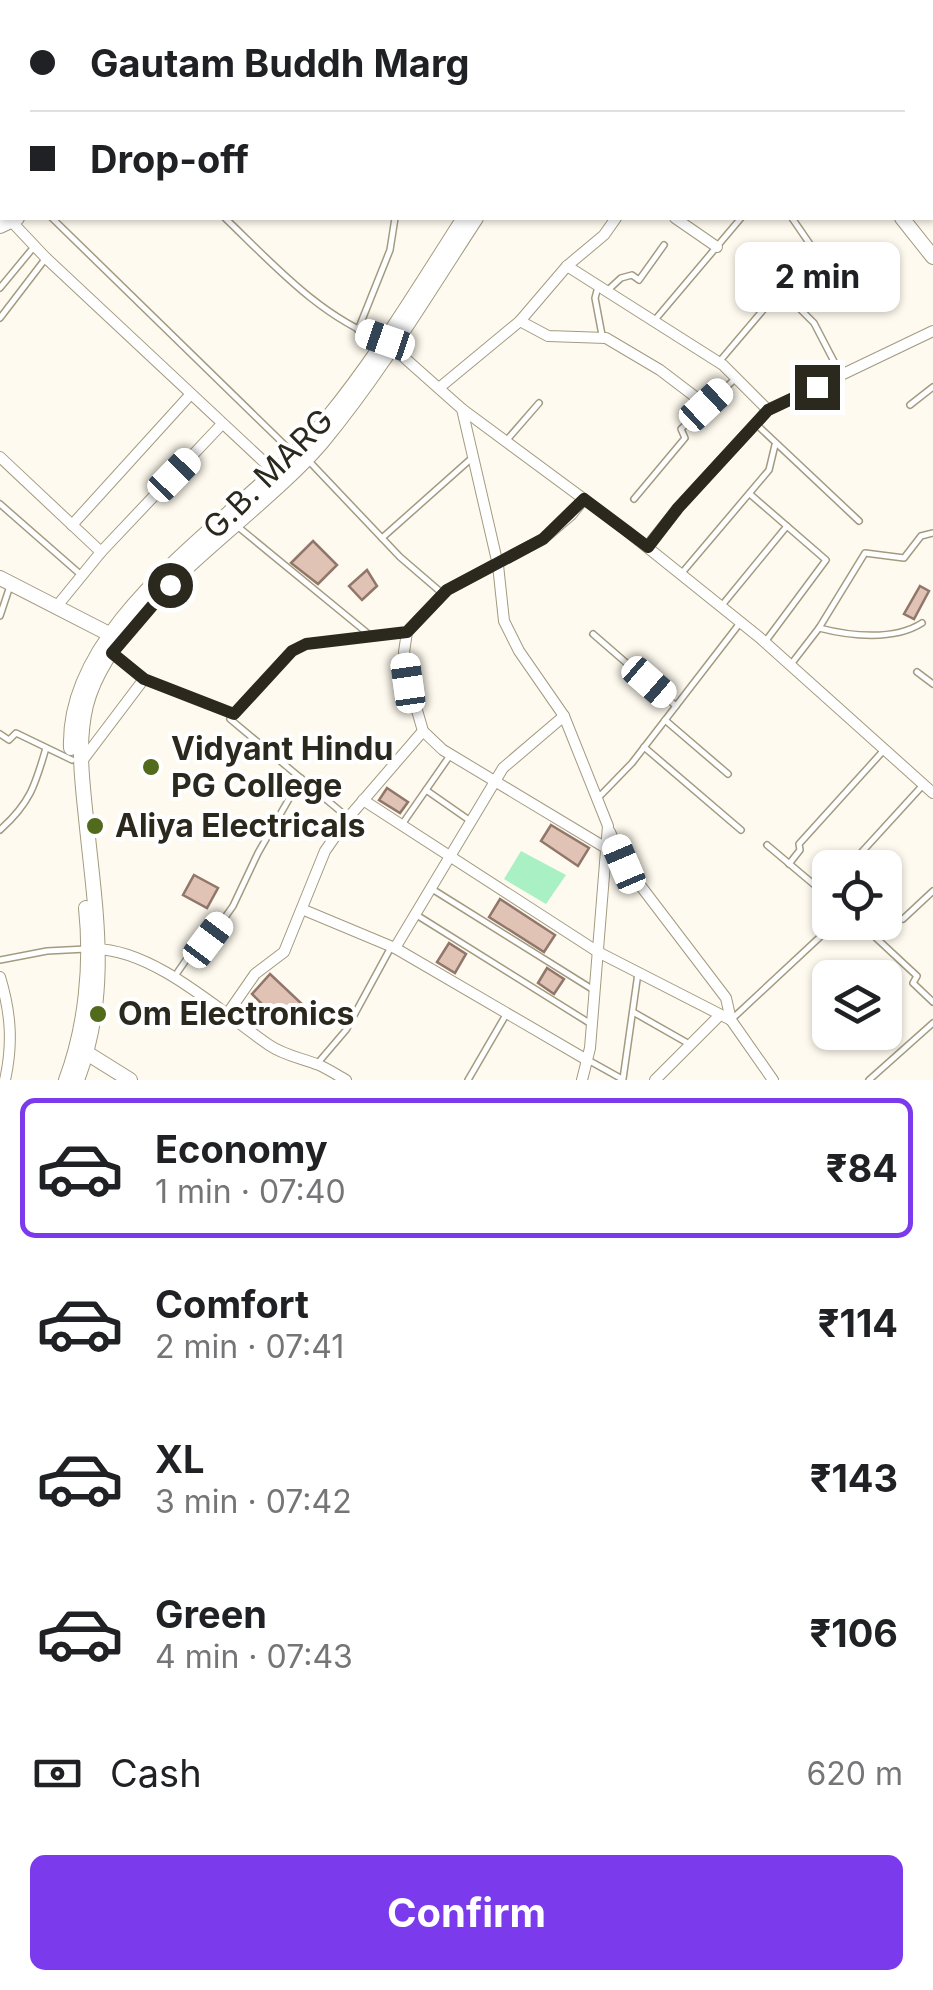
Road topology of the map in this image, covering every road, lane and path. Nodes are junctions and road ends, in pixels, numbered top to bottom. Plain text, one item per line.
1 (54, 220) edge
2 (227, 220) edge
3 (395, 220) edge
4 (463, 220) edge
5 (475, 220) edge
6 (615, 220) edge
7 (678, 220) edge
8 (737, 220) edge
9 (793, 220) edge
10 (909, 220) edge
11 (9, 221) edge
12 (664, 245) dead end
13 (35, 246) junction
14 (716, 247) junction
15 (933, 257) edge
16 (46, 258) junction
17 (568, 266) junction
18 (0, 288) edge
19 (602, 289) junction
20 (780, 289) junction
21 (0, 318) edge
22 (520, 320) junction
23 (654, 321) junction
24 (358, 330) junction
25 (933, 332) edge
26 (602, 338) junction
27 (388, 343) junction
28 (719, 362) junction
29 (842, 375) junction
30 (736, 378) junction
31 (933, 387) edge
32 (439, 388) junction
33 (190, 395) junction
34 (539, 403) dead end
35 (706, 405) junction
36 (910, 405) dead end
37 (462, 409) junction
38 (768, 410) junction
39 (222, 424) junction
40 (756, 424) junction
41 (506, 442) junction
42 (775, 445) junction
43 (301, 456) junction
44 (0, 457) edge
45 (473, 457) junction
46 (279, 476) junction
47 (751, 494) junction
48 (584, 499) junction
49 (634, 500) dead end
50 (0, 505) edge
51 (859, 521) dead end
52 (234, 524) junction
53 (72, 525) junction
54 (787, 526) junction
55 (933, 533) edge
56 (382, 538) junction
57 (648, 547) junction
58 (101, 552) junction
59 (498, 565) junction
60 (680, 574) junction
61 (82, 576) junction
62 (6, 581) edge
63 (443, 594) junction
64 (56, 606) junction
65 (721, 606) junction
66 (0, 616) edge
67 (741, 622) junction
68 (922, 624) dead end
69 (819, 628) junction
70 (407, 632) junction
71 (594, 634) dead end
72 (370, 636) junction
73 (114, 642) junction
74 (765, 642) junction
75 (790, 665) junction
76 (917, 672) dead end
77 (144, 679) junction
78 (933, 684) edge
79 (676, 706) junction
80 (234, 714) junction
81 (564, 716) junction
82 (665, 720) junction
83 (422, 731) junction
84 (0, 734) edge
85 (644, 747) junction
86 (46, 748) junction
87 (884, 750) junction
88 (451, 754) junction
89 (76, 761) junction
90 (728, 774) dead end
91 (301, 778) junction
92 (496, 781) junction
93 (928, 789) edge
94 (426, 790) junction
95 (363, 800) junction
96 (597, 800) junction
97 (348, 818) junction
98 (472, 821) junction
99 (402, 826) junction
100 (608, 826) junction
101 (0, 830) edge
102 (741, 830) dead end
103 (766, 845) dead end
104 (606, 848) junction
105 (865, 850) edge
106 (450, 857) junction
107 (789, 864) junction
108 (812, 883) edge
109 (431, 888) junction
110 (933, 891) edge
111 (304, 910) junction
112 (416, 914) junction
113 (904, 920) dead end
114 (815, 940) edge
115 (878, 940) edge
116 (393, 948) junction
117 (94, 949) junction
118 (598, 952) junction
119 (0, 960) edge
120 (638, 972) junction
121 (0, 977) edge
122 (174, 978) junction
123 (595, 991) junction
124 (933, 1002) edge
125 (633, 1012) junction
126 (228, 1013) junction
127 (507, 1013) junction
128 (726, 1017) junction
129 (933, 1024) edge
130 (592, 1025) junction
131 (691, 1045) junction
132 (82, 1050) junction
133 (587, 1060) junction
134 (317, 1064) junction
135 (5, 1080) edge
136 (66, 1080) edge
137 (77, 1080) edge
138 (130, 1080) edge
139 (346, 1080) edge
140 (468, 1080) edge
141 (582, 1080) edge
142 (624, 1080) edge
143 (655, 1080) edge
144 (772, 1080) edge
145 (869, 1080) edge

1 - 43 lane
2 - 24 lane
3 - 24 lane
4 - 27 street, G.B. MARG
5 - 27 street
6 - 17 street
7 - 14 street
8 - 14 lane
9 - 20 lane
10 - 15 street
11 - 13 street
12 - 19 lane
13 - 16 street
13 - 18 lane
14 - 23 lane
16 - 21 lane
16 - 33 street
17 - 19 street
17 - 22 street
19 - 23 street
19 - 26 lane
20 - 28 lane
20 - 29 lane
22 - 26 street
22 - 32 street
23 - 28 street
24 - 27 lane
25 - 29 street
26 - 35 street
27 - 32 street
27 - 43 street, G.B. MARG
28 - 30 street
29 - 38 street
30 - 35 lane
30 - 38 street
31 - 36 lane
32 - 37 street
33 - 39 street
33 - 53 street
34 - 41 lane
35 - 49 lane
37 - 41 street
37 - 45 street
38 - 40 street
39 - 46 street
39 - 58 street
40 - 42 lane
40 - 57 street
41 - 48 street
42 - 47 lane
42 - 51 lane
43 - 46 street, G.B. MARG
43 - 56 lane
44 - 53 street
45 - 56 lane
45 - 59 street
46 - 52 street
46 - 73 street, G.B. MARG
47 - 54 lane
47 - 60 lane
48 - 57 street
48 - 59 street
50 - 61 lane
52 - 72 lane
52 - 73 street
53 - 58 street
54 - 65 lane
54 - 74 lane
55 - 69 lane
56 - 63 lane
57 - 60 street
58 - 61 street
59 - 63 street
59 - 81 street
60 - 65 street
61 - 64 street
62 - 64 street
62 - 66 lane
63 - 70 street
64 - 73 street
65 - 67 street
67 - 74 street
67 - 79 lane
68 - 69 lane
69 - 75 lane
70 - 72 lane
70 - 83 street
71 - 79 lane
72 - 80 lane
73 - 77 lane
73 - 89 street, G.B. MARG
74 - 75 street
75 - 87 street
76 - 78 lane
77 - 80 lane
77 - 89 street
79 - 82 lane
80 - 91 lane
81 - 92 street
81 - 96 street
82 - 85 lane
82 - 90 lane
83 - 88 street
83 - 95 street
84 - 86 lane
85 - 96 lane
85 - 102 lane
86 - 89 lane
86 - 101 lane
87 - 93 street
87 - 107 lane
88 - 92 street
88 - 94 lane
89 - 117 street, G.B. MARG
91 - 97 lane
91 - 122 lane
92 - 98 street
92 - 104 street
93 - 105 lane
94 - 98 lane
94 - 99 lane
95 - 97 street
95 - 99 street
96 - 100 street
97 - 111 street
98 - 106 street
99 - 106 street
100 - 104 street
100 - 128 street
103 - 107 lane
104 - 118 street
106 - 109 street
106 - 118 street
107 - 108 lane
109 - 112 street
109 - 123 lane
110 - 113 lane
111 - 116 street
111 - 126 street
112 - 116 street
112 - 130 lane
114 - 128 lane
115 - 124 lane
116 - 127 street
116 - 134 lane
117 - 119 lane
117 - 122 street
117 - 132 street, G.B. MARG
118 - 120 street
118 - 123 street
120 - 125 lane
120 - 128 street
121 - 135 street
122 - 126 street
123 - 130 street
125 - 131 lane
125 - 142 lane
126 - 134 street
127 - 133 street
127 - 140 lane
128 - 131 street
128 - 144 street
129 - 145 lane
130 - 133 street
131 - 143 street
132 - 136 street, G.B. MARG
132 - 137 street
132 - 138 street
133 - 141 street
133 - 142 lane
134 - 139 street

